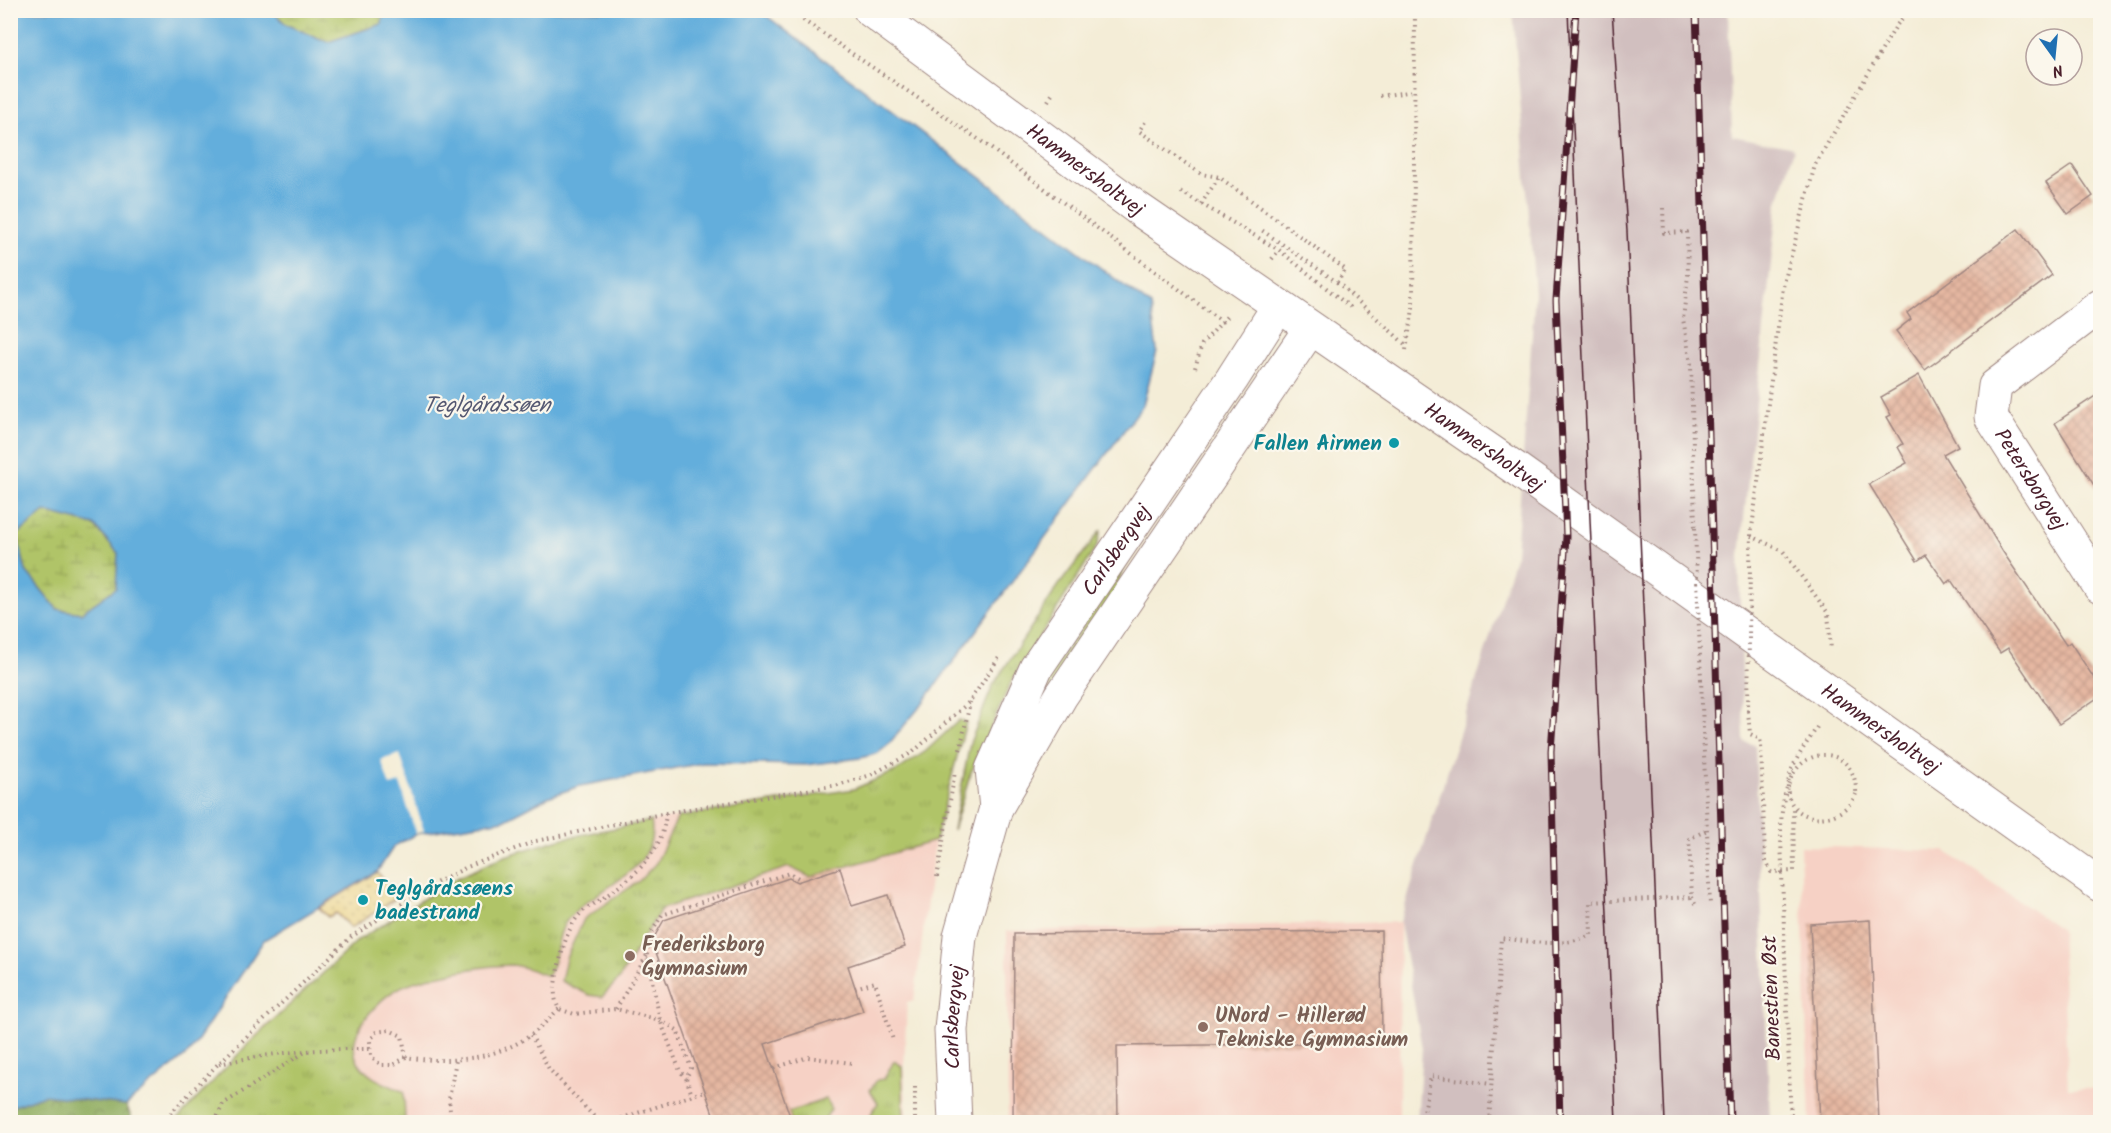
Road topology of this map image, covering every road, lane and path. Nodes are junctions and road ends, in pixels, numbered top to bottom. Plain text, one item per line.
1 (788, 10) edge
2 (870, 10) edge
3 (1415, 10) edge
4 (1909, 10) edge
5 (1416, 91) junction
6 (1380, 96) dead end
7 (1145, 122) dead end
8 (1219, 177) junction
9 (1170, 186) dead end
10 (1201, 204) junction
11 (1663, 208) dead end
12 (1260, 229) dead end
13 (1255, 235) dead end
14 (1337, 282) junction
15 (2100, 306) edge
16 (1278, 307) junction
17 (1310, 329) junction
18 (1406, 345) junction
19 (1195, 370) dead end
20 (1398, 389) junction
21 (1750, 536) junction
22 (2100, 587) edge
23 (1831, 641) dead end
24 (1002, 654) dead end
25 (1836, 695) junction
26 (1793, 805) junction
27 (996, 808) junction
28 (666, 813) junction
29 (1707, 830) junction
30 (1782, 873) junction
31 (802, 880) dead end
32 (2100, 885) edge
33 (1692, 897) junction
34 (1696, 906) dead end
35 (1710, 906) dead end
36 (647, 955) junction
37 (855, 988) dead end
38 (559, 1009) junction
39 (616, 1009) junction
40 (660, 1020) junction
41 (531, 1035) junction
42 (893, 1040) dead end
43 (370, 1049) junction
44 (308, 1050) junction
45 (406, 1057) junction
46 (456, 1060) junction
47 (851, 1063) dead end
48 (217, 1065) junction
49 (774, 1068) dead end
50 (686, 1078) junction
51 (1491, 1084) junction
52 (705, 1091) dead end
53 (692, 1095) junction
54 (162, 1122) edge
55 (215, 1122) edge
56 (451, 1122) edge
57 (599, 1122) edge
58 (610, 1122) edge
59 (955, 1122) edge
60 (1422, 1122) edge
61 (1489, 1122) edge
62 (1791, 1122) edge

1 - 19 path
2 - 16 street, Hammersholtvej
3 - 5 path
4 - 21 path
5 - 6 path
5 - 18 path
7 - 8 path
8 - 10 path
8 - 14 path
9 - 10 path
10 - 13 path
11 - 29 path, bridge
12 - 14 path
14 - 18 path
15 - 22 street, Petersborgvej
16 - 17 street, Hammersholtvej
16 - 27 street, Carlsbergvej
17 - 20 street, Hammersholtvej
17 - 27 street, Carlsbergvej
18 - 20 path
20 - 25 street, Hammersholtvej
21 - 23 path
21 - 30 path, bridge
24 - 28 path
25 - 26 path
25 - 32 street, Hammersholtvej
26 - 30 path
26 - 30 path, Banestien Øst, bridge
27 - 59 street, Carlsbergvej
28 - 38 path
28 - 48 path
29 - 33 path
29 - 35 path
30 - 62 path, Banestien Øst
31 - 36 path
33 - 34 path
33 - 51 path
36 - 39 path
36 - 40 path
37 - 42 path
38 - 39 path
38 - 41 path
39 - 40 path
40 - 50 path
40 - 50 path
41 - 46 path
41 - 57 path
43 - 44 path
43 - 45 path
43 - 45 path
44 - 48 path
44 - 55 path
45 - 46 path
46 - 56 path
47 - 49 path
48 - 54 path
50 - 53 path
51 - 60 path
51 - 61 path
52 - 53 path
53 - 58 path

